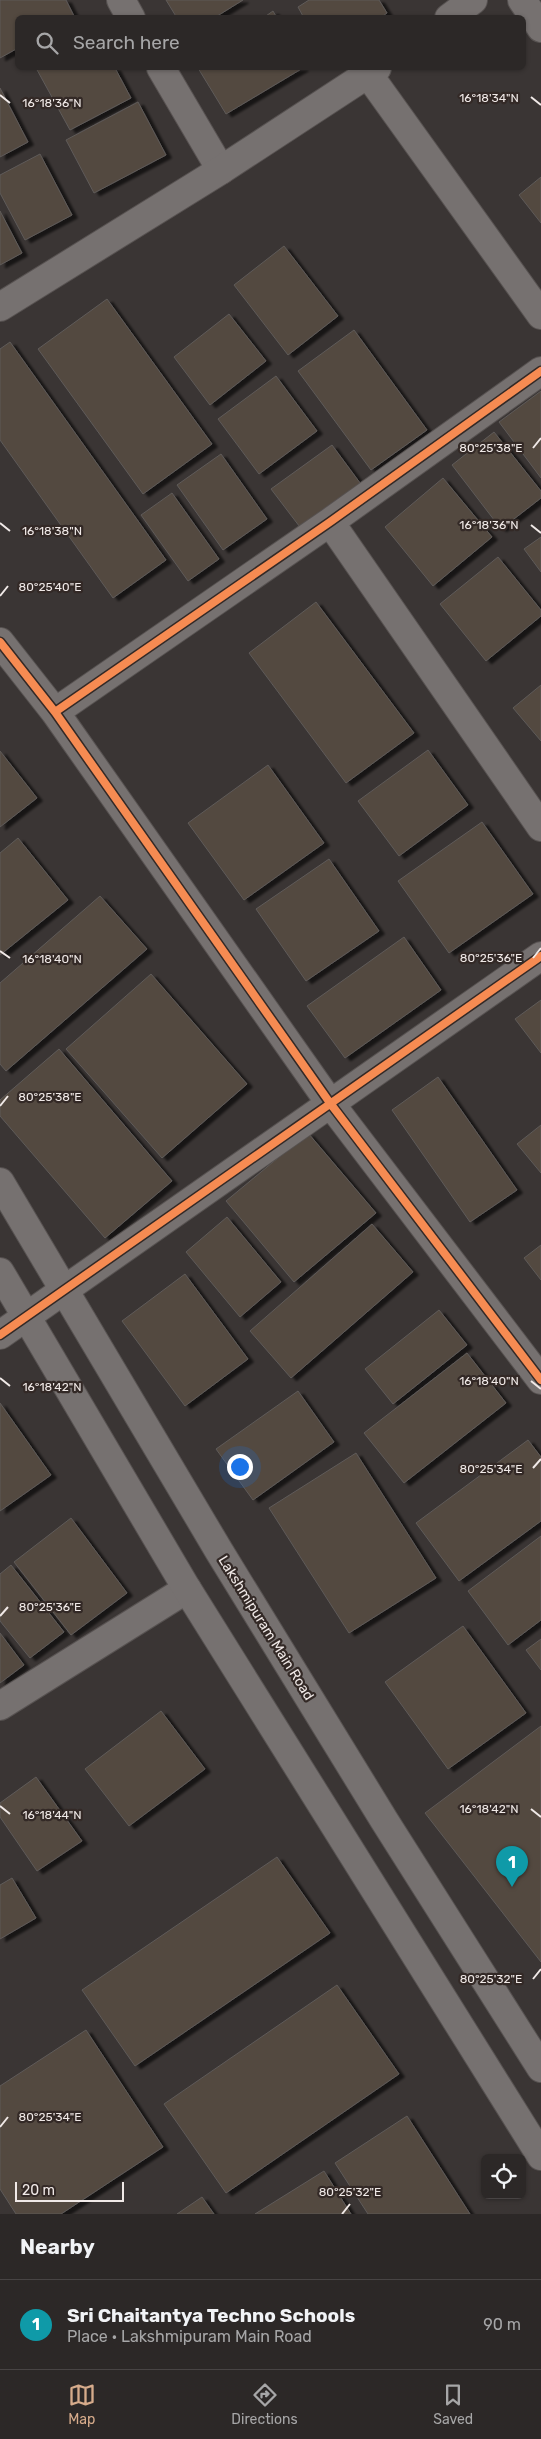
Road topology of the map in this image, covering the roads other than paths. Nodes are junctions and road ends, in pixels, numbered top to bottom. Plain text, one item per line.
1 (121, 0) edge
2 (522, 0) edge
3 (129, 15) edge
4 (541, 28) edge
5 (162, 70) edge
6 (373, 70) edge
7 (221, 170) junction
8 (0, 307) edge
9 (541, 315) edge
10 (541, 371) edge
11 (330, 522) junction
12 (0, 642) edge
13 (54, 712) junction
14 (541, 827) edge
15 (541, 956) edge
16 (330, 1103) junction
17 (0, 1182) edge
18 (0, 1272) edge
19 (65, 1291) junction
20 (26, 1318) junction
21 (0, 1335) edge
22 (541, 1380) edge
23 (187, 1589) junction
24 (0, 1706) edge
25 (541, 2068) edge
26 (541, 2156) edge

1 - 3 street
2 - 4 street
5 - 7 street
6 - 7 street
6 - 9 street
7 - 8 street
10 - 11 street
11 - 13 street
11 - 14 street
12 - 13 street
13 - 16 street
15 - 16 street
16 - 19 street
16 - 22 street
17 - 19 street, Lakshmipuram Main Road
18 - 20 street
19 - 20 street
19 - 25 street, Lakshmipuram Main Road
20 - 21 street
20 - 23 street
23 - 24 street
23 - 26 street

